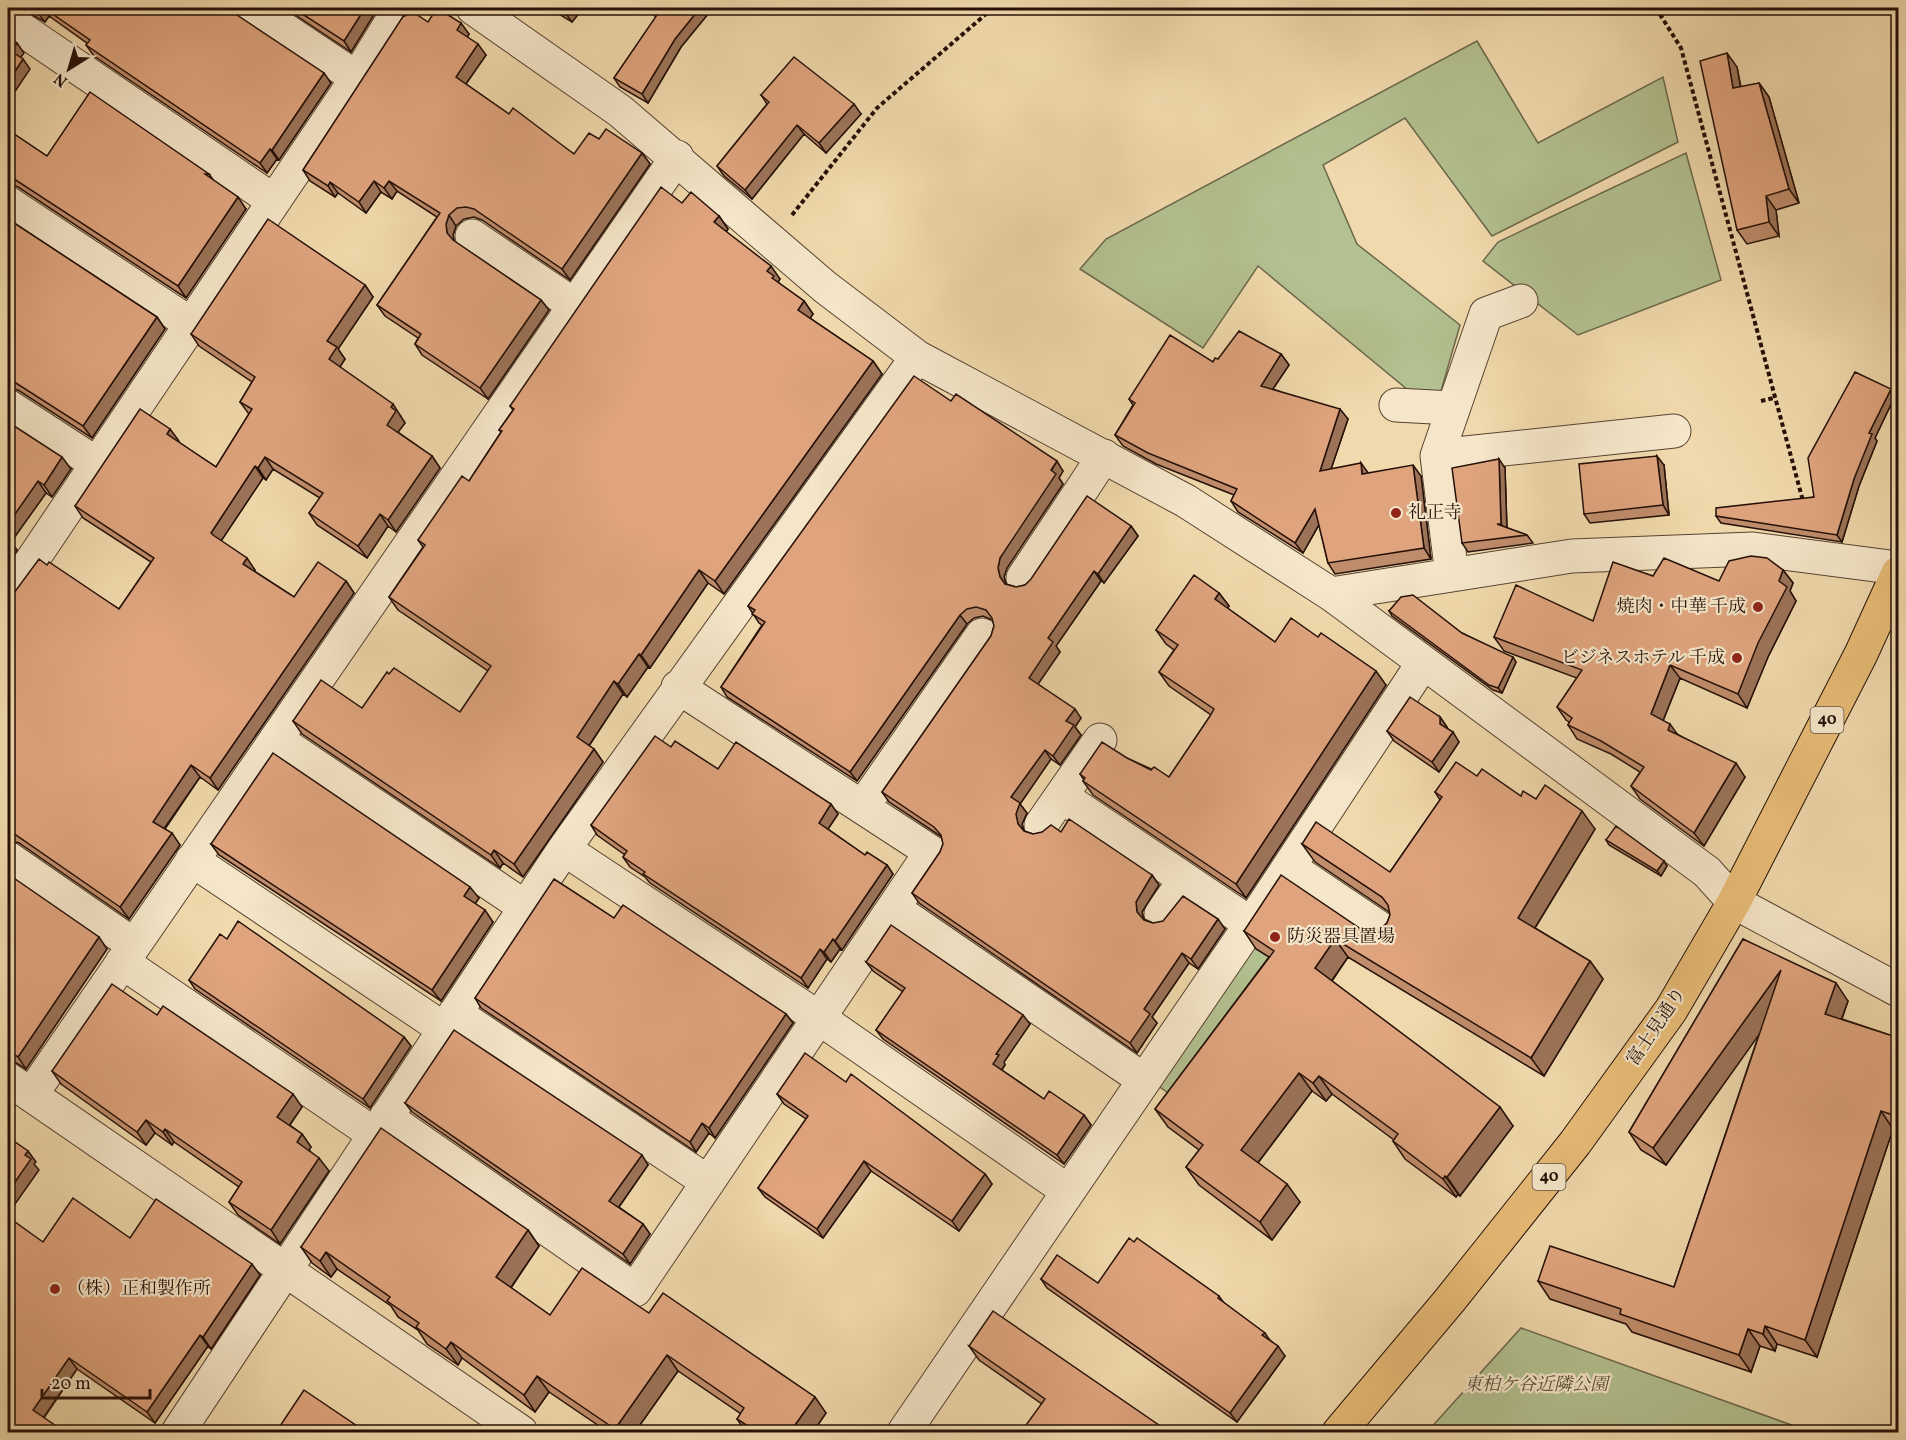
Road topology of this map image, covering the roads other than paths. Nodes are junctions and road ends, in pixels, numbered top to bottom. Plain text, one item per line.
1 (252, 8) edge
2 (400, 8) edge
3 (484, 10) edge
4 (8, 20) edge
5 (357, 78) junction
6 (677, 156) junction
7 (274, 201) junction
8 (8, 203) edge
9 (472, 236) dead end
10 (1521, 301) dead end
11 (574, 305) junction
12 (191, 324) junction
13 (917, 357) junction
14 (1396, 405) dead end
15 (8, 406) edge
16 (1452, 408) junction
17 (1674, 431) dead end
18 (1104, 456) junction
19 (1437, 456) junction
20 (97, 464) junction
21 (1899, 568) edge
22 (1899, 573) edge
23 (1452, 575) junction
24 (1023, 578) dead end
25 (1331, 594) junction
26 (8, 596) edge
27 (982, 635) dead end
28 (1423, 663) junction
29 (678, 687) junction
30 (276, 739) junction
31 (1100, 740) edge
32 (1061, 796) junction
33 (864, 806) junction
34 (1041, 825) dead end
35 (564, 849) junction
36 (8, 858) edge
37 (192, 860) junction
38 (1289, 867) junction
39 (1185, 880) junction
40 (1734, 902) junction
41 (525, 907) junction
42 (893, 908) junction
43 (1161, 914) dead end
44 (1251, 924) junction
45 (1384, 930) edge
46 (128, 953) junction
47 (1899, 990) edge
48 (819, 1018) junction
49 (449, 1021) junction
50 (1144, 1080) junction
51 (19, 1087) edge
52 (380, 1126) junction
53 (708, 1182) junction
54 (1068, 1191) junction
55 (284, 1270) junction
56 (178, 1432) edge
57 (521, 1432) edge
58 (904, 1432) edge
59 (1339, 1432) edge

1 - 5 street
2 - 5 street
3 - 6 street
4 - 7 street
5 - 7 street
6 - 11 street
6 - 13 street
7 - 12 street
8 - 12 street
9 - 11 street
10 - 16 street
11 - 30 street
12 - 20 street
13 - 18 street
13 - 29 street
14 - 16 street
15 - 20 street
16 - 19 street
17 - 19 street
18 - 24 street
18 - 25 street
19 - 23 street
20 - 26 street
21 - 23 street
22 - 40 main road, 富士見通り / 40
23 - 25 street
25 - 28 street
27 - 33 street
28 - 38 street
28 - 40 street
29 - 33 street
29 - 35 street
30 - 37 street
30 - 41 street
31 - 32 street
32 - 34 street
32 - 39 street
33 - 42 street
35 - 41 street
35 - 48 street
36 - 46 street
37 - 46 street
37 - 49 street
38 - 44 street
38 - 45 street
39 - 43 street
39 - 44 street
40 - 47 street
40 - 59 main road, 富士見通り / 40
41 - 49 street
42 - 48 street
42 - 50 street
44 - 50 street
46 - 51 street
46 - 52 street
48 - 53 street
48 - 54 street
49 - 52 street
49 - 53 street
50 - 54 street
51 - 55 street
52 - 53 street
52 - 55 street
54 - 58 street
55 - 56 street
55 - 57 street

